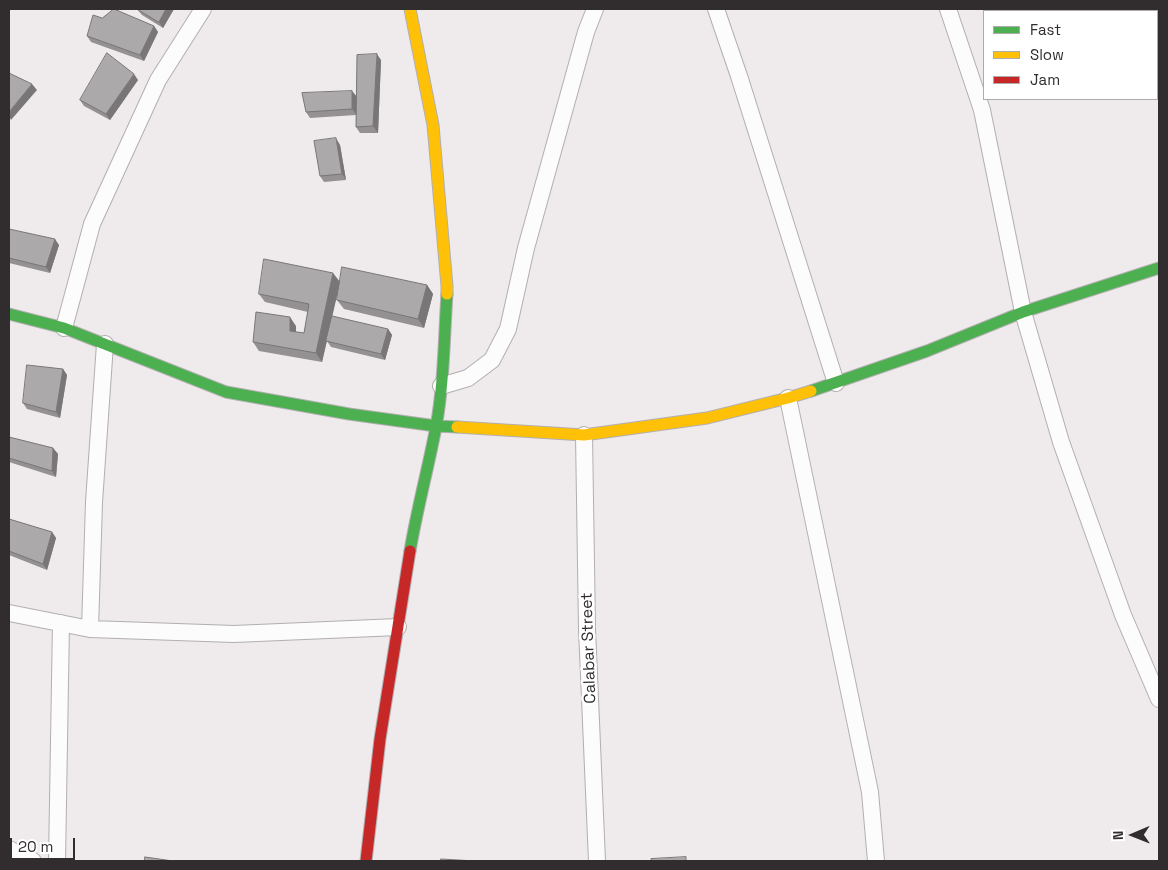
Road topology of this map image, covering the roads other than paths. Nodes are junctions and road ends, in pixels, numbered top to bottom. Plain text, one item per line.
1 (203, 9) edge
2 (410, 9) edge
3 (595, 9) edge
4 (716, 9) edge
5 (948, 9) edge
6 (1159, 268) edge
7 (1023, 312) junction
8 (9, 314) edge
9 (64, 328) junction
10 (105, 344) junction
11 (836, 383) junction
12 (442, 386) junction
13 (788, 398) junction
14 (436, 426) junction
15 (584, 435) junction
16 (9, 613) edge
17 (61, 623) junction
18 (398, 626) junction
19 (90, 629) junction
20 (1159, 699) edge
21 (9, 849) edge
22 (33, 861) edge
23 (57, 861) edge
24 (366, 861) edge
25 (597, 861) edge
26 (876, 861) edge

1 - 9 street
2 - 12 street
3 - 12 street
4 - 11 street
5 - 7 street
6 - 7 street
7 - 11 street
7 - 20 street
8 - 9 street
9 - 10 street
10 - 14 street
10 - 19 street
11 - 13 street
12 - 14 street
13 - 15 street
13 - 26 street
14 - 15 street
14 - 18 street
15 - 25 street, Calabar Street
16 - 17 street
17 - 19 street
17 - 23 street
18 - 19 street
18 - 24 street
21 - 22 street

